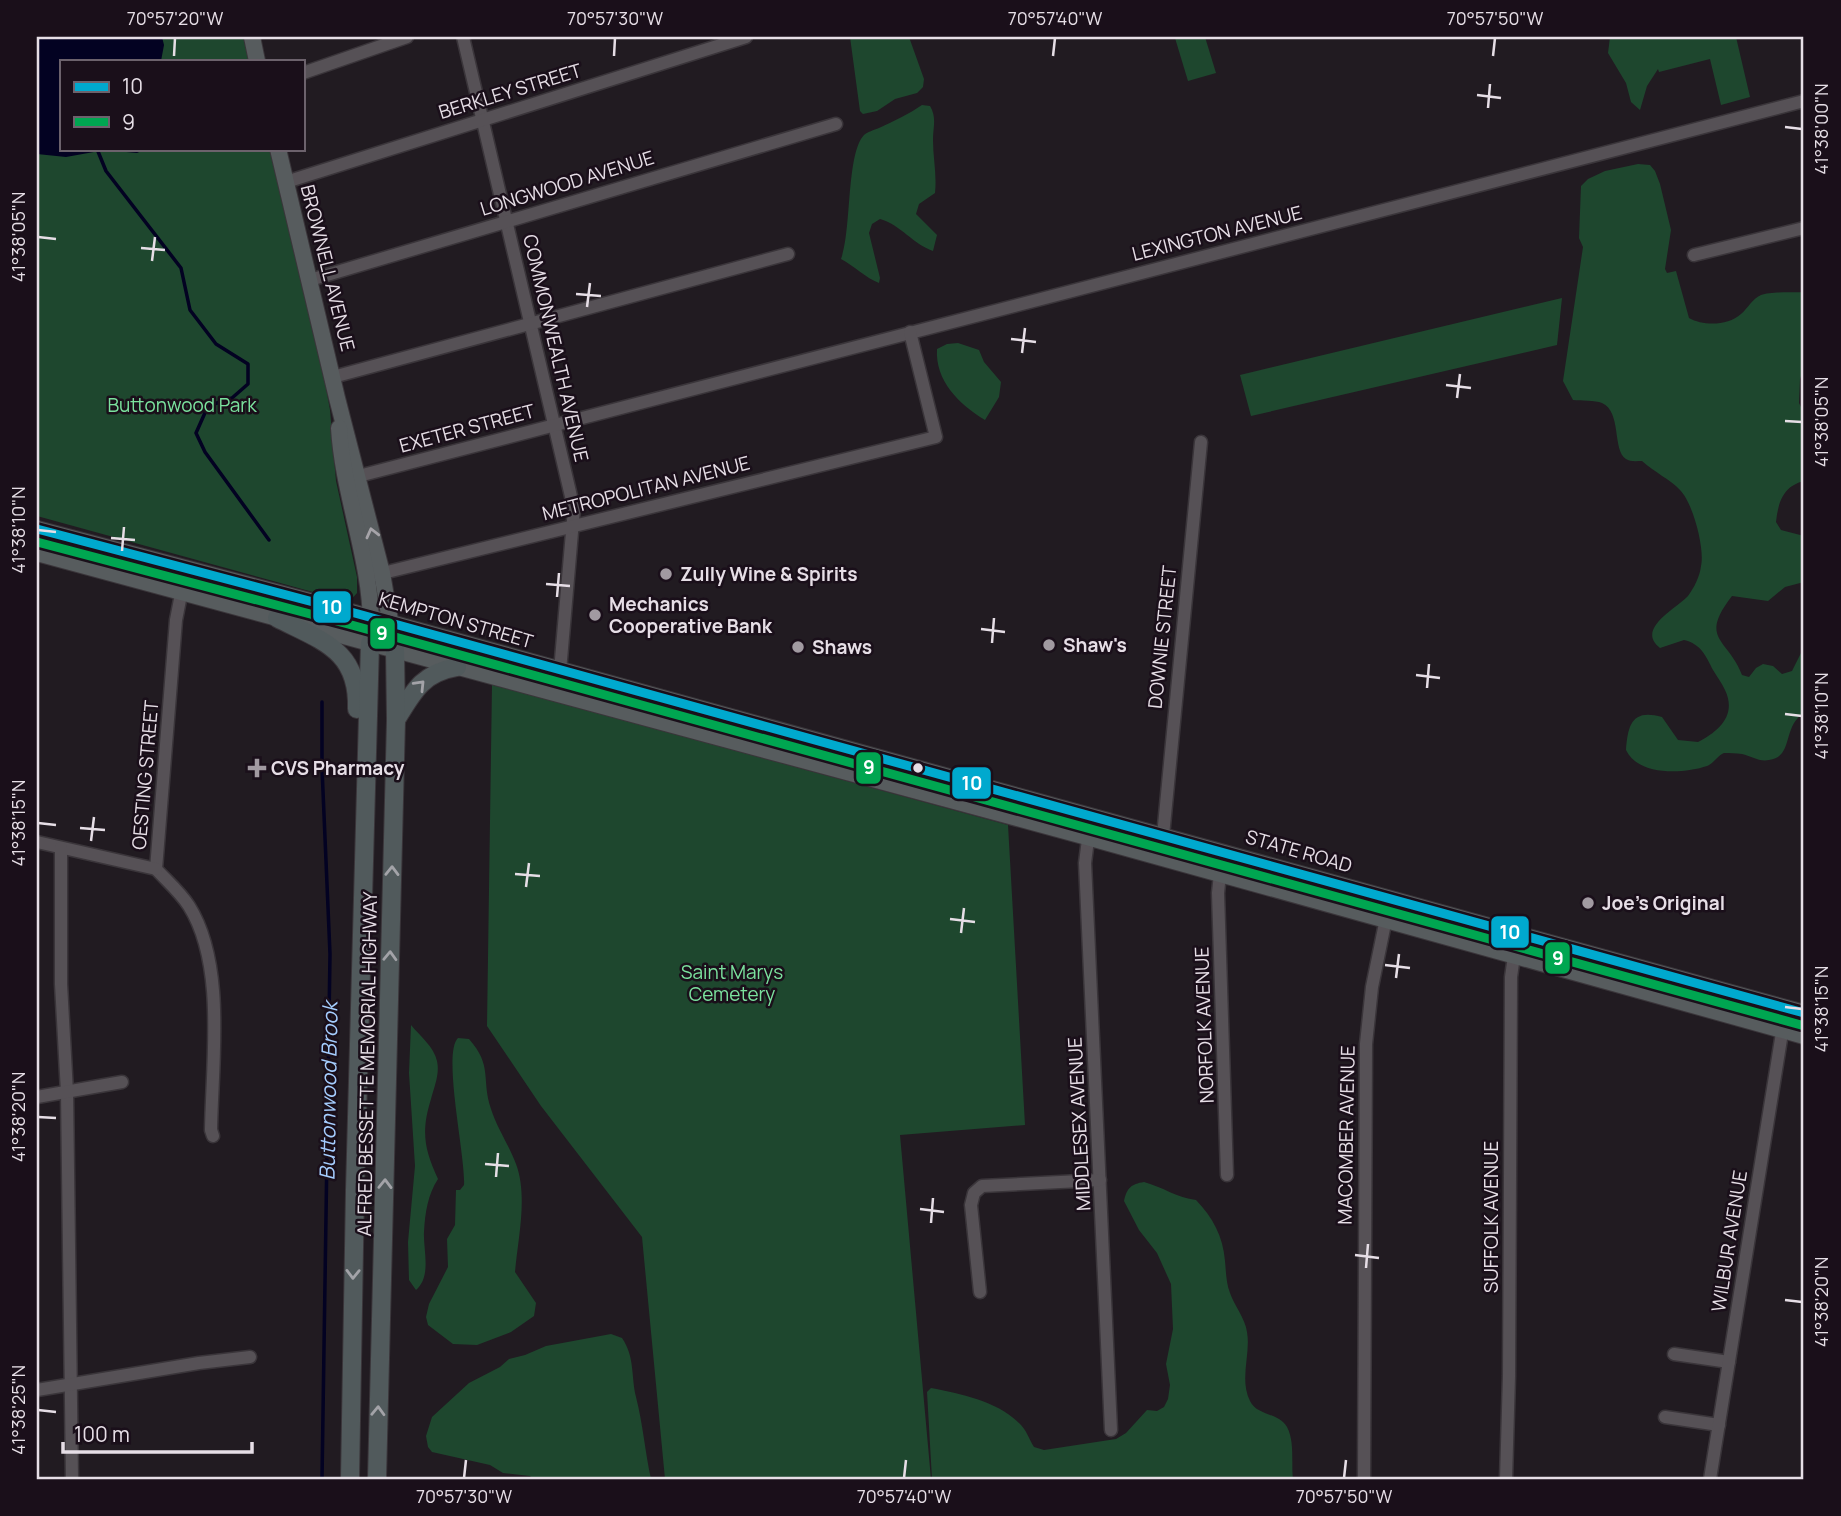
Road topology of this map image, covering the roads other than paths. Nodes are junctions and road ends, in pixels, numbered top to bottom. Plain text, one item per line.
1 (251, 37) edge
2 (407, 37) edge
3 (463, 37) edge
4 (746, 37) edge
5 (257, 60) edge
6 (304, 73) edge
7 (1804, 101) edge
8 (482, 120) junction
9 (836, 124) dead end
10 (278, 150) edge
11 (286, 182) junction
12 (506, 222) junction
13 (1804, 228) edge
14 (788, 254) dead end
15 (1694, 255) dead end
16 (310, 280) junction
17 (530, 324) junction
18 (910, 332) junction
19 (333, 377) junction
20 (639, 402) joint
21 (554, 425) junction
22 (1201, 442) dead end
23 (351, 478) junction
24 (572, 526) junction
25 (37, 529) edge
26 (37, 553) edge
27 (186, 569) junction
28 (382, 573) junction
29 (366, 578) junction
30 (180, 592) junction
31 (277, 618) junction
32 (371, 618) junction
33 (391, 624) junction
34 (370, 643) junction
35 (395, 650) junction
36 (457, 667) junction
37 (560, 671) junction
38 (396, 720) junction
39 (782, 731) junction
40 (776, 753) junction
41 (1091, 816) junction
42 (1163, 836) junction
43 (1087, 837) junction
44 (37, 842) edge
45 (61, 848) junction
46 (365, 850) junction
47 (156, 869) junction
48 (1220, 874) junction
49 (1390, 899) junction
50 (1385, 919) junction
51 (1514, 956) junction
52 (1786, 1008) junction
53 (1804, 1013) edge
54 (1782, 1030) junction
55 (1804, 1037) edge
56 (122, 1082) dead end
57 (67, 1092) junction
58 (37, 1097) edge
59 (213, 1136) dead end
60 (1227, 1175) dead end
61 (1100, 1180) junction
62 (980, 1292) dead end
63 (1674, 1354) dead end
64 (250, 1357) dead end
65 (1729, 1362) junction
66 (71, 1384) junction
67 (37, 1390) edge
68 (1665, 1417) dead end
69 (1719, 1425) junction
70 (1111, 1430) dead end
71 (72, 1479) edge
72 (350, 1479) edge
73 (377, 1479) edge
74 (1364, 1479) edge
75 (1506, 1479) edge
76 (1710, 1479) edge

1 - 5 main road
2 - 6 street
3 - 8 street, COMMONWEALTH AVENUE
4 - 8 street, BERKLEY STREET
7 - 18 street, LEXINGTON AVENUE
8 - 11 street, BERKLEY STREET
8 - 12 street, COMMONWEALTH AVENUE
9 - 12 street, LONGWOOD AVENUE
10 - 11 main road, BROWNELL AVENUE
11 - 16 main road, BROWNELL AVENUE
12 - 16 street, LONGWOOD AVENUE
12 - 17 street, COMMONWEALTH AVENUE
13 - 15 street
14 - 17 street
16 - 19 main road, BROWNELL AVENUE
17 - 19 street
17 - 21 street, COMMONWEALTH AVENUE
18 - 20 street, LEXINGTON AVENUE
18 - 24 street, METROPOLITAN AVENUE
19 - 23 main road, BROWNELL AVENUE
20 - 21 street, EXETER STREET
21 - 23 street, EXETER STREET
21 - 24 street, COMMONWEALTH AVENUE
22 - 42 street, DOWNIE STREET
28 -> 23 main road, BROWNELL AVENUE
23 - 29 main road, BROWNELL AVENUE
24 - 28 street, METROPOLITAN AVENUE
24 - 37 street, COMMONWEALTH AVENUE
25 - 27 main road, KEMPTON STREET
26 - 30 main road
27 - 30 street, OESTING STREET
27 - 32 main road, KEMPTON STREET
28 - 29 street, METROPOLITAN AVENUE
28 - 33 main road, BROWNELL AVENUE
29 - 32 main road, BROWNELL AVENUE
30 - 31 main road
30 - 47 street, OESTING STREET
31 - 34 main road
31 - 46 highway
32 - 33 main road, KEMPTON STREET
32 - 34 main road, BROWNELL AVENUE
33 - 35 main road, BROWNELL AVENUE
33 - 37 main road, KEMPTON STREET
34 - 35 main road
34 - 46 highway, ALFRED BESSETTE MEMORIAL HIGHWAY
35 - 36 main road
35 - 38 highway, ALFRED BESSETTE MEMORIAL HIGHWAY
38 -> 36 highway
36 - 40 main road
37 - 39 main road, KEMPTON STREET
73 -> 38 highway, ALFRED BESSETTE MEMORIAL HIGHWAY
39 - 40 main road
39 - 41 main road, STATE ROAD
40 - 43 main road
41 - 42 main road, STATE ROAD
41 - 43 street, MIDDLESEX AVENUE
42 - 49 main road, STATE ROAD
43 - 48 main road
43 - 61 street, MIDDLESEX AVENUE
44 - 45 street
45 - 47 street
45 - 57 street
46 -> 72 highway, ALFRED BESSETTE MEMORIAL HIGHWAY
47 - 59 street, OESTING STREET
48 - 50 main road
48 - 60 street, NORFOLK AVENUE
49 - 50 street, MACOMBER AVENUE
49 - 52 main road, STATE ROAD
50 - 51 main road
50 - 74 street, MACOMBER AVENUE
51 - 54 main road
51 - 75 street, SUFFOLK AVENUE
52 - 53 main road, STATE ROAD
52 - 54 street, WILBUR AVENUE
54 - 55 main road
54 - 65 street, WILBUR AVENUE
56 - 57 street
57 - 58 street
57 - 66 street
61 - 62 street
61 - 70 street, MIDDLESEX AVENUE
63 - 65 street
64 - 66 street
65 - 69 street, WILBUR AVENUE
66 - 67 street
66 - 71 street
68 - 69 street
69 - 76 street, WILBUR AVENUE

